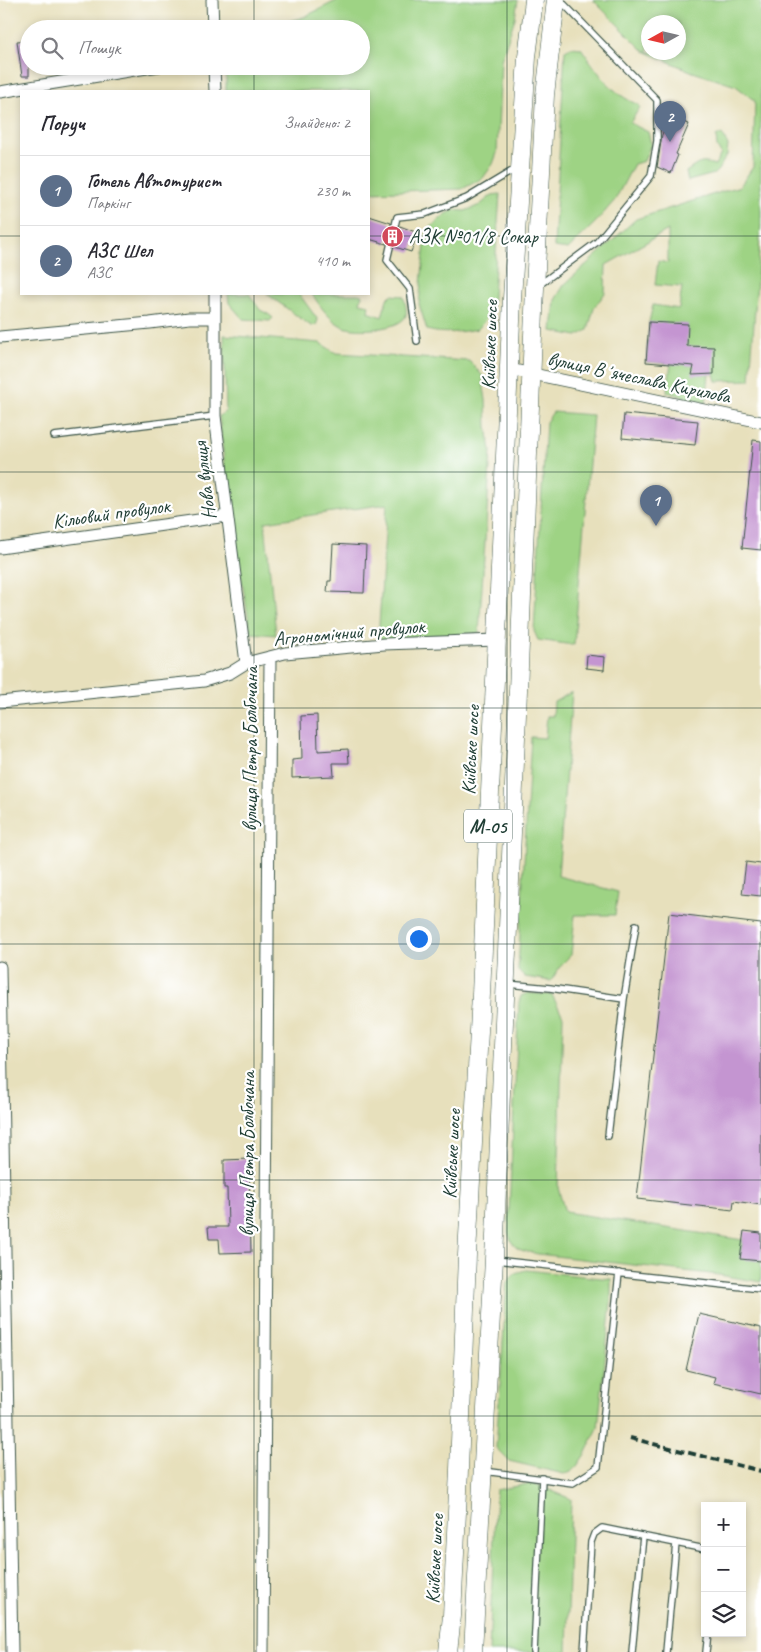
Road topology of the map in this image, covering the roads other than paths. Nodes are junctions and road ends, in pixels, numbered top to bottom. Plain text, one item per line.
1 (212, 0) edge
2 (534, 0) edge
3 (558, 0) edge
4 (213, 20) edge
5 (104, 75) edge
6 (214, 75) edge
7 (215, 90) edge
8 (0, 92) edge
9 (519, 167) junction
10 (535, 288) junction
11 (215, 295) edge
12 (214, 318) junction
13 (0, 337) edge
14 (417, 341) dead end
15 (509, 369) junction
16 (531, 373) junction
17 (215, 416) junction
18 (761, 422) edge
19 (54, 436) dead end
20 (227, 516) junction
21 (0, 548) edge
22 (497, 640) junction
23 (270, 657) junction
24 (246, 663) junction
25 (0, 702) edge
26 (636, 925) dead end
27 (0, 968) edge
28 (506, 984) junction
29 (624, 999) junction
30 (608, 1136) dead end
31 (494, 1259) junction
32 (619, 1273) junction
33 (761, 1289) edge
34 (482, 1470) junction
35 (542, 1478) junction
36 (643, 1536) junction
37 (676, 1543) junction
38 (701, 1548) edge
39 (708, 1637) edge
40 (12, 1652) edge
41 (263, 1652) edge
42 (448, 1652) edge
43 (473, 1652) edge
44 (534, 1652) edge
45 (584, 1652) edge
46 (632, 1652) edge
47 (666, 1652) edge
48 (706, 1652) edge

1 - 4 street
2 - 9 main road, Київське шосе / М-05
3 - 10 main road, М-05
3 - 10 lane
5 - 8 street
6 - 7 street
9 - 14 lane
9 - 15 main road, Київське шосе / М-05
10 - 16 main road, М-05
11 - 12 street, Нова вулиця
12 - 13 street
12 - 17 street, Нова вулиця
15 - 16 street, вулиця Вʼячеслава Кирилова
15 - 22 main road, Київське шосе / М-05
16 - 18 street, вулиця Вʼячеслава Кирилова
16 - 28 main road, М-05
17 - 19 lane
17 - 20 street, Нова вулиця
20 - 21 street, Кільовий провулок
20 - 24 street, Нова вулиця
22 - 23 street, Агрономічний провулок
22 - 42 main road, Київське шосе / М-05
23 - 24 street, Агрономічний провулок
23 - 41 street, вулиця Петра Болбочана
24 - 25 street, Агрономічний провулок
26 - 29 lane
27 - 40 street
28 - 29 lane
28 - 31 main road, М-05
29 - 30 lane
31 - 32 lane
31 - 34 main road, М-05
32 - 33 lane
32 - 35 lane
34 - 35 lane
34 - 43 main road, М-05
35 - 44 lane
36 - 37 lane
36 - 45 lane
36 - 46 lane
37 - 38 lane
37 - 47 lane
39 - 48 lane

